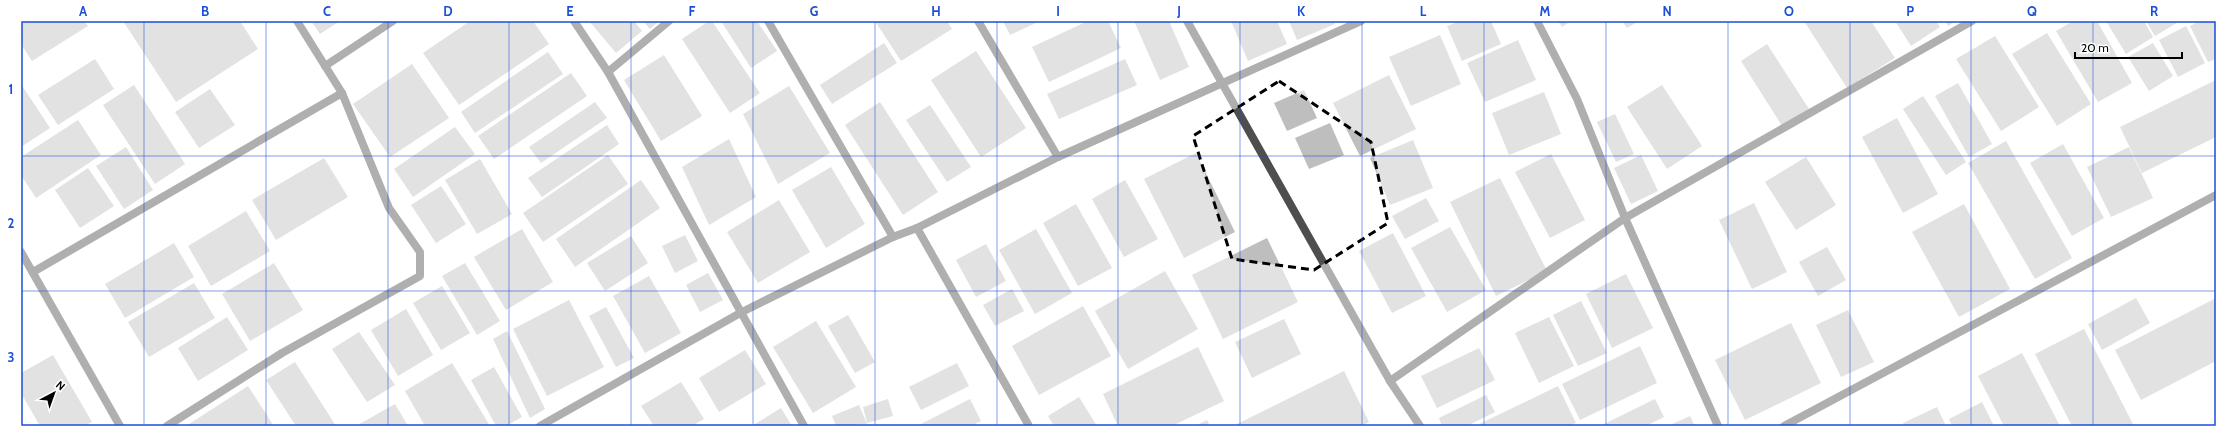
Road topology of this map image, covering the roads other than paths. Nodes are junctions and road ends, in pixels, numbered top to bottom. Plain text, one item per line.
1 (297, 21) edge
2 (393, 21) edge
3 (574, 21) edge
4 (669, 21) edge
5 (768, 21) edge
6 (978, 21) edge
7 (1188, 21) edge
8 (1361, 21) edge
9 (1537, 21) edge
10 (1972, 21) edge
11 (325, 66) junction
12 (608, 72) junction
13 (1220, 82) junction
14 (342, 93) junction
15 (1058, 157) junction
16 (2216, 195) edge
17 (1625, 218) junction
18 (918, 228) junction
19 (893, 237) junction
20 (21, 252) edge
21 (33, 272) junction
22 (742, 312) junction
23 (1390, 381) junction
24 (120, 426) edge
25 (167, 426) edge
26 (540, 426) edge
27 (804, 426) edge
28 (1029, 426) edge
29 (1420, 426) edge
30 (1718, 426) edge
31 (1784, 426) edge

1 - 11 street
2 - 11 street
3 - 12 street
4 - 12 street
5 - 19 street
6 - 15 street
7 - 13 street
8 - 13 street
9 - 17 street
10 - 17 street
11 - 14 street
12 - 22 street
13 - 15 street
13 - 23 street
14 - 21 street
14 - 25 street
15 - 18 street
16 - 31 street
17 - 23 street
17 - 30 street
18 - 19 street
18 - 28 street
19 - 22 street
20 - 21 street
21 - 24 street
22 - 26 street
22 - 27 street
23 - 29 street

